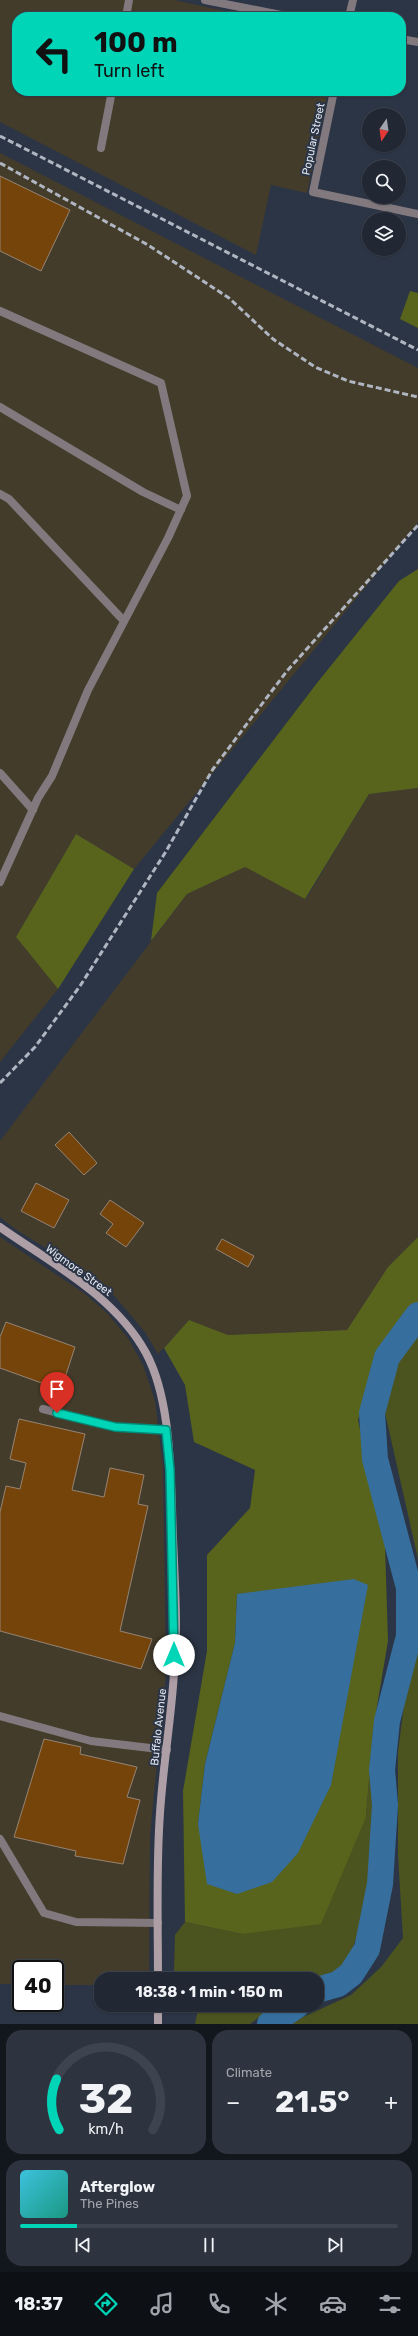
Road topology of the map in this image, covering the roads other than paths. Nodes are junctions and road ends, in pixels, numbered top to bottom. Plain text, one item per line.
1 (129, 0) edge
2 (205, 0) edge
3 (353, 0) edge
4 (127, 12) edge
5 (266, 12) edge
6 (350, 12) edge
7 (406, 40) edge
8 (418, 42) edge
9 (111, 96) edge
10 (333, 96) edge
11 (101, 148) dead end
12 (418, 214) edge
13 (0, 311) edge
14 (0, 407) edge
15 (0, 494) edge
16 (181, 510) junction
17 (124, 621) junction
18 (0, 773) edge
19 (33, 810) junction
20 (0, 882) edge
21 (0, 1227) edge
22 (163, 1406) joint
23 (43, 1409) dead end
24 (166, 1430) junction
25 (0, 1716) edge
26 (167, 1750) junction
27 (0, 1839) edge
28 (158, 1923) junction
29 (158, 1972) edge
30 (158, 2012) edge
31 (158, 2024) edge

1 - 4 street
2 - 5 street
3 - 6 street
7 - 8 street
9 - 11 street
10 - 12 street, Popular Street
13 - 16 street
14 - 16 street
15 - 17 street
16 - 17 street
17 - 19 street
18 - 19 street
19 - 20 street
21 - 22 street, Wigmore Street
22 - 24 street, Buffalo Avenue
23 - 24 street
24 - 26 street, Buffalo Avenue
25 - 26 street
26 - 28 street, Buffalo Avenue
27 - 28 street
28 - 29 street, Buffalo Avenue
30 - 31 street

